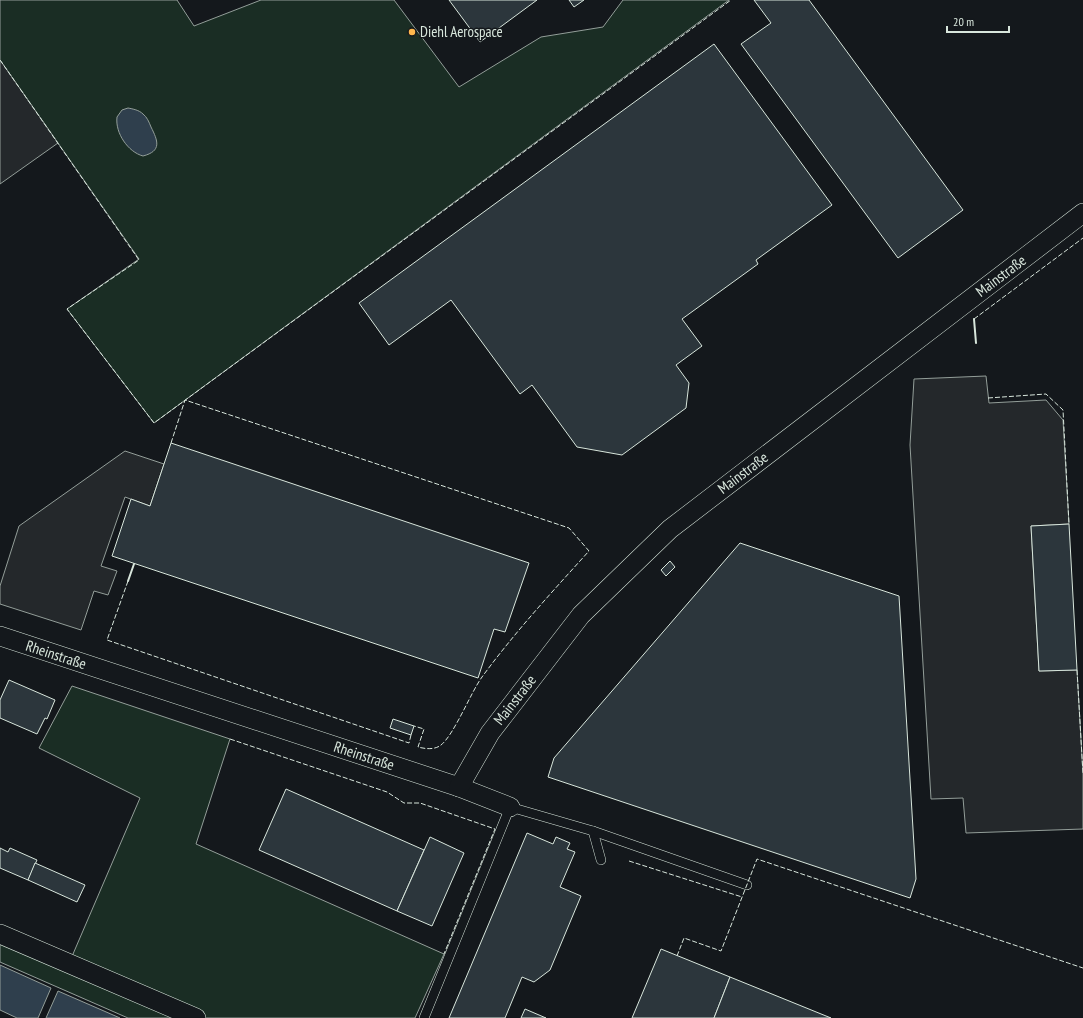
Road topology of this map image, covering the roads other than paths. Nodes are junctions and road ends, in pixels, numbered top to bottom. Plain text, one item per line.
1 (1083, 213) edge
2 (0, 636) edge
3 (460, 787) junction
4 (510, 807) junction
5 (593, 831) junction
6 (601, 860) dead end
7 (747, 885) dead end
8 (0, 934) edge
9 (196, 1018) edge
10 (424, 1018) edge

1 - 3 street, Mainstraße
2 - 3 street, Rheinstraße
3 - 4 street, Rheinstraße
4 - 5 lane
4 - 10 lane
5 - 6 lane
5 - 7 lane
8 - 9 street

